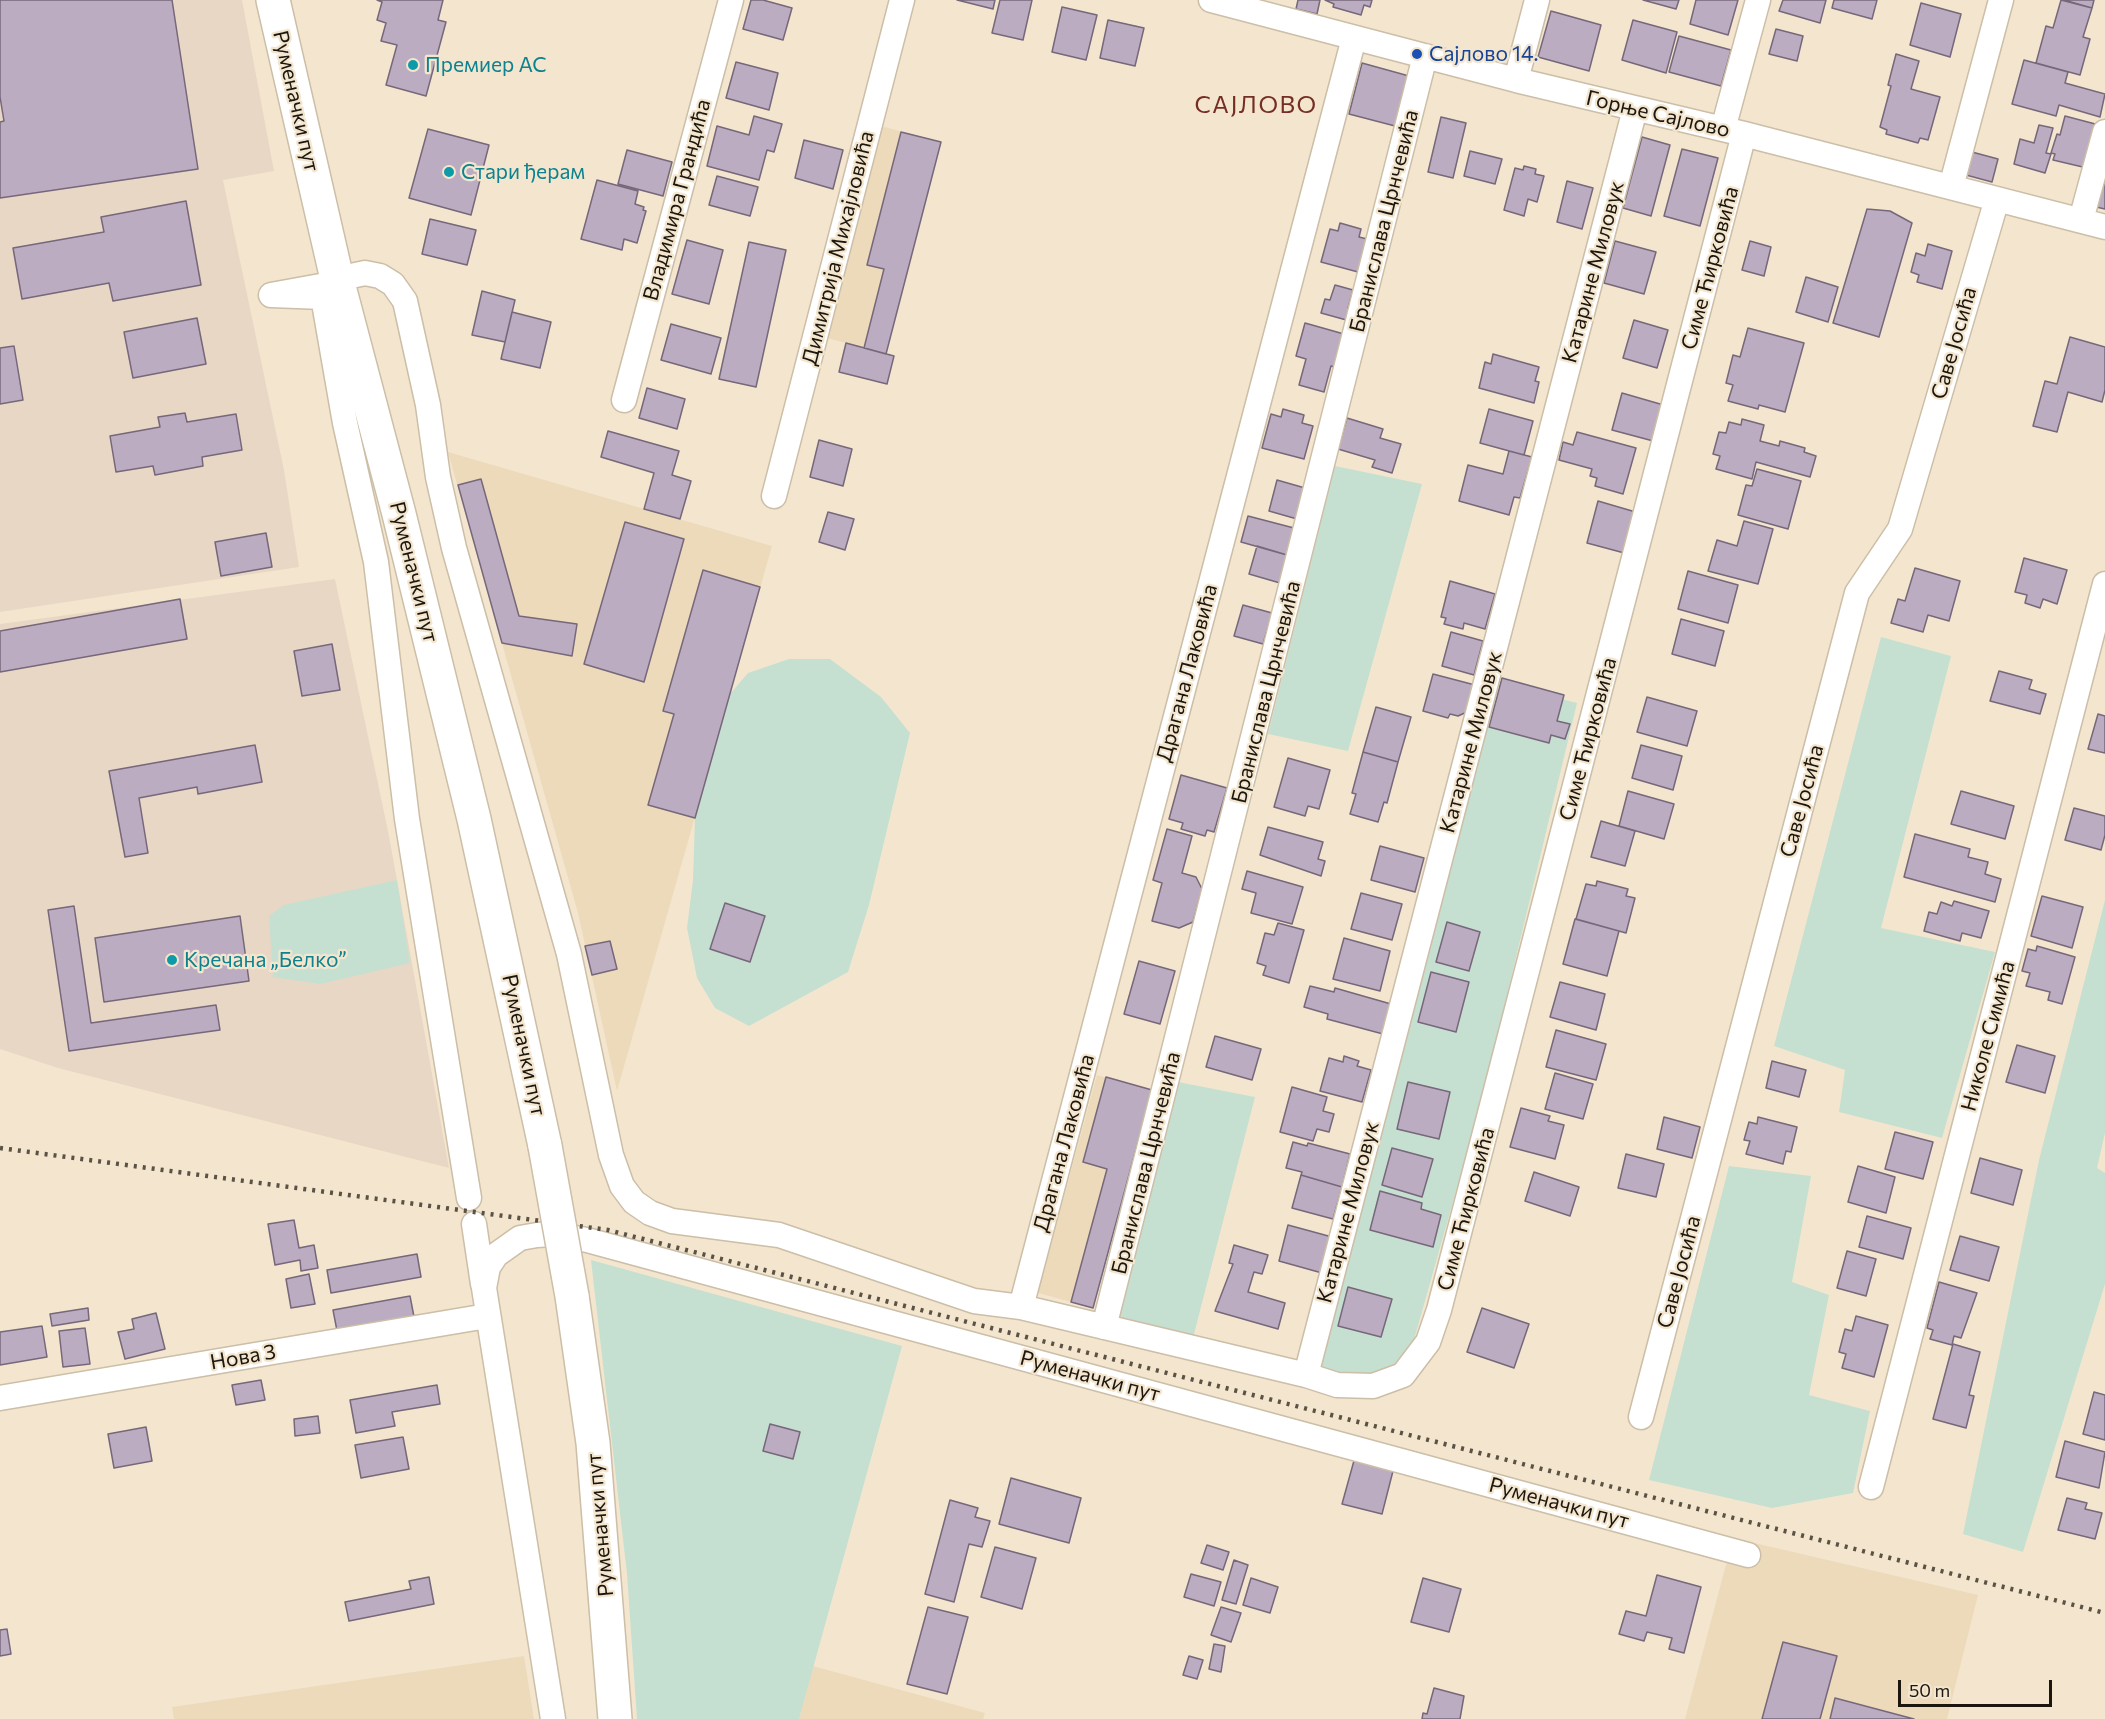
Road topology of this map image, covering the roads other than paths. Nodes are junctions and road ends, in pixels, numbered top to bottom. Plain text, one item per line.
1 (273, 0) edge
2 (731, 0) edge
3 (902, 0) edge
4 (1211, 0) edge
5 (1537, 0) edge
6 (1758, 0) edge
7 (2001, 0) edge
8 (1354, 38) junction
9 (1425, 56) junction
10 (1516, 80) junction
11 (1635, 109) junction
12 (1733, 131) junction
13 (2105, 132) edge
14 (1951, 187) junction
15 (1997, 199) junction
16 (2081, 220) junction
17 (2105, 227) edge
18 (337, 279) junction
19 (624, 400) dead end
20 (774, 496) dead end
21 (2105, 584) edge
22 (469, 1198) dead end
23 (474, 1224) dead end
24 (484, 1288) junction
25 (1021, 1307) junction
26 (487, 1316) junction
27 (1104, 1327) junction
28 (1306, 1374) junction
29 (0, 1398) edge
30 (1641, 1417) dead end
31 (1870, 1487) dead end
32 (1748, 1555) dead end
33 (553, 1719) edge
34 (615, 1719) edge

1 - 18 main road, Руменачки пут
2 - 19 street, Владимира Грандића
3 - 20 street, Димитрија Михајловића
4 - 8 street, Горње Сајлово
5 - 10 street
6 - 12 street, Симе Ћирковића
7 - 14 street
8 - 9 street, Горње Сајлово
8 - 25 street, Драгана Лаковића
9 - 10 street, Горње Сајлово
9 - 27 street, Бранислава Црнчевића
10 - 11 street, Горње Сајлово
11 - 12 street, Горње Сајлово
11 - 28 street, Катарине Миловук
12 - 14 street, Горње Сајлово
12 - 28 street, Симе Ћирковића
13 - 16 street
14 - 15 street, Горње Сајлово
15 - 16 street, Горње Сајлово
15 - 30 street, Саве Јосића
16 - 17 street, Горње Сајлово
18 - 22 street, Симе Ћирковића
18 - 25 street, Симе Ћирковића
18 - 34 main road, Руменачки пут, bridge
21 - 31 street, Николе Симића
23 - 24 street
24 - 26 street, Руменачки пут
24 - 32 street, Руменачки пут
25 - 27 street, Симе Ћирковића
26 - 29 street, Нова 3
26 - 33 street, Руменачки пут
27 - 28 street, Симе Ћирковића

